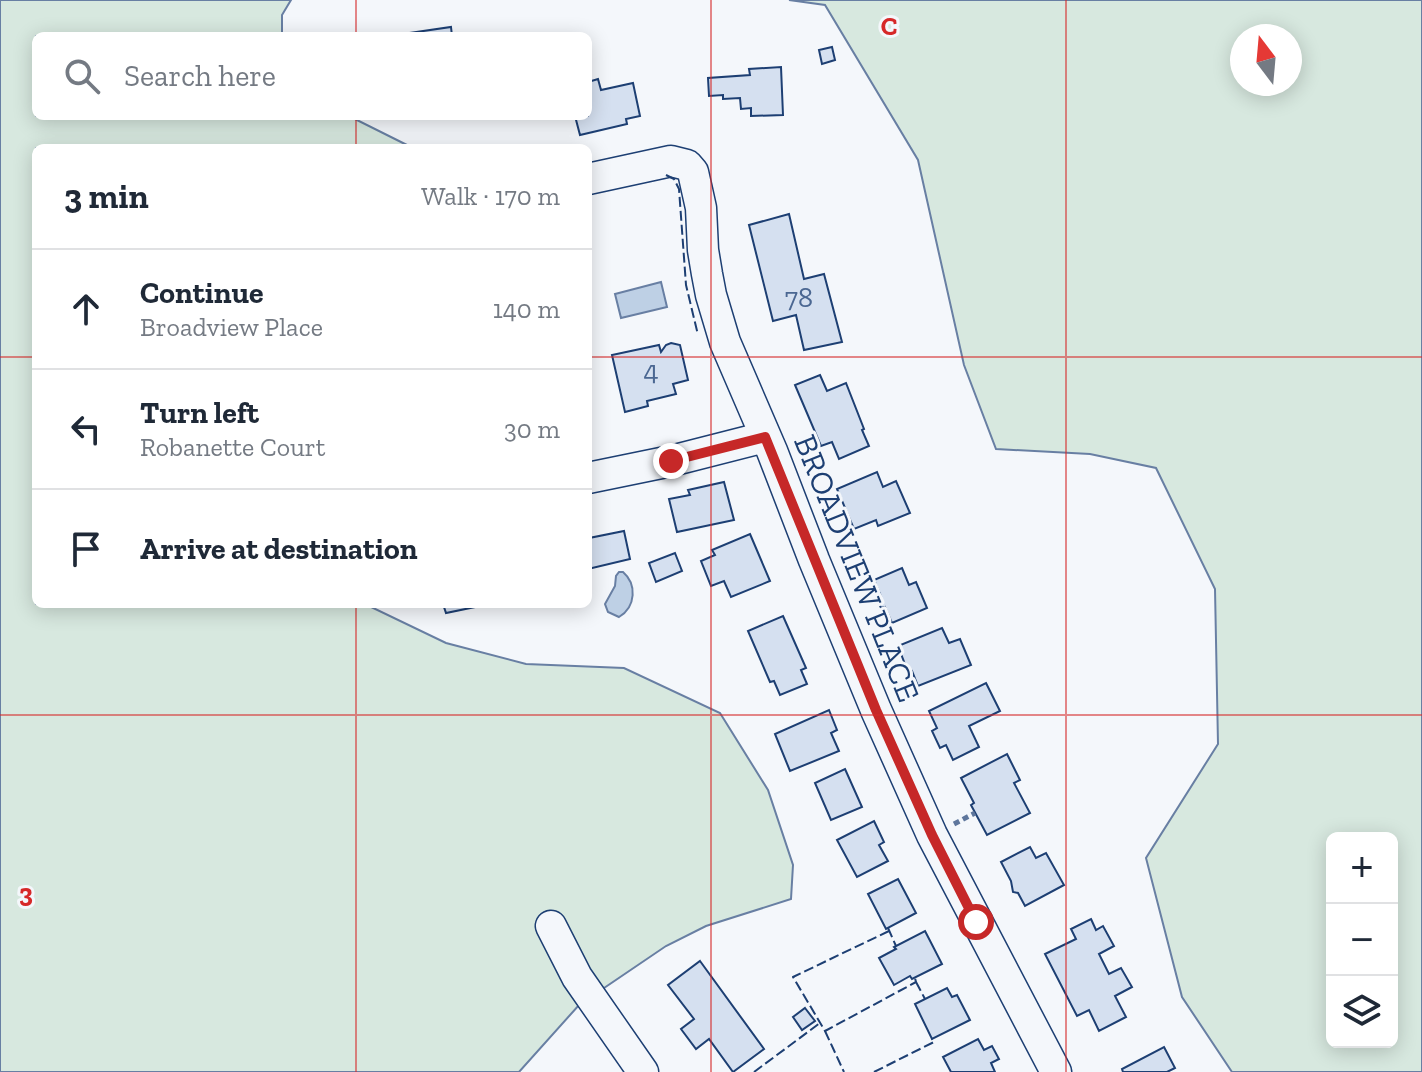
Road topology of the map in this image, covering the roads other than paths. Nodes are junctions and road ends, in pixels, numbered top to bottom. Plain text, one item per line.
1 (592, 178) edge
2 (765, 437) junction
3 (592, 477) edge
4 (551, 926) dead end
5 (643, 1072) edge
6 (1056, 1072) edge

1 - 2 street, BROADVIEW PLACE
2 - 3 street
2 - 6 street, BROADVIEW PLACE
4 - 5 street

